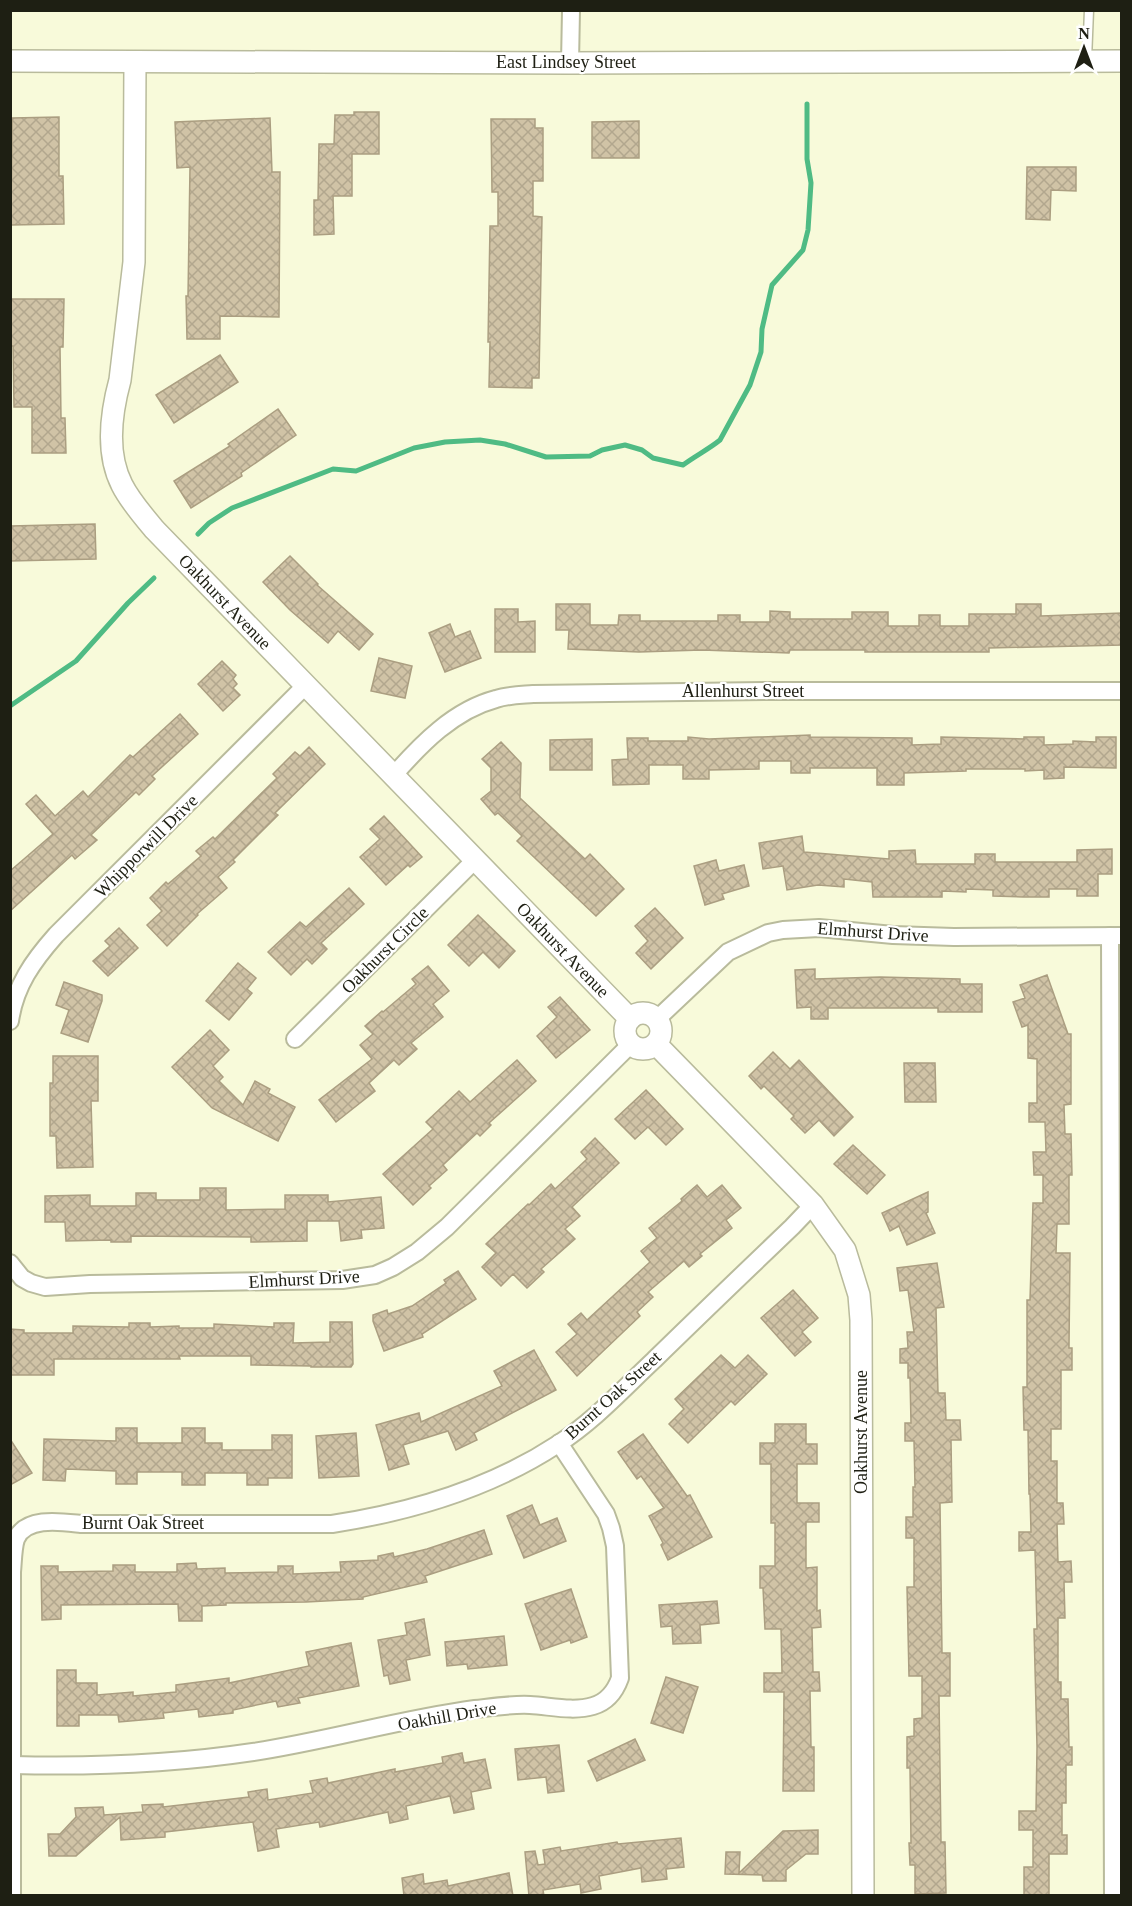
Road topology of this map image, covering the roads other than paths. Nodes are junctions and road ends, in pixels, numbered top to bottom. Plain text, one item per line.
1 (571, 10) edge
2 (1089, 10) edge
3 (10, 61) edge
4 (1087, 61) junction
5 (1122, 61) edge
6 (135, 62) junction
7 (570, 63) junction
8 (306, 685) junction
9 (1122, 691) edge
10 (393, 776) junction
11 (475, 860) junction
12 (1116, 936) edge
13 (630, 1019) junction
14 (657, 1019) junction
15 (10, 1021) edge
16 (295, 1039) dead end
17 (631, 1044) junction
18 (656, 1044) junction
19 (813, 1205) junction
20 (10, 1263) edge
21 (559, 1443) junction
22 (13, 1765) junction
23 (1118, 1867) edge
24 (12, 1896) edge
25 (863, 1896) edge
26 (1113, 1896) edge

1 - 7 street
2 - 4 lane
3 - 6 street, East Lindsey Street
4 - 5 street, East Lindsey Street
4 - 7 street, East Lindsey Street
6 - 7 street, East Lindsey Street
6 - 8 street, Oakhurst Avenue
8 - 10 street, Oakhurst Avenue
8 - 15 street, Whipporwill Drive
9 - 10 street, Allenhurst Street
10 - 11 street, Oakhurst Avenue
11 - 13 street, Oakhurst Avenue
11 - 16 street, Oakhurst Circle
12 - 14 street, Elmhurst Drive
12 - 23 street
13 - 14 street
13 - 17 street
14 - 18 street
17 - 18 street
17 - 20 street, Elmhurst Drive
18 - 19 street, Oakhurst Avenue
19 - 21 street, Burnt Oak Street
19 - 25 street, Oakhurst Avenue
21 - 22 street, Burnt Oak Street
21 - 22 street, Oakhill Drive
22 - 24 street
23 - 26 street

